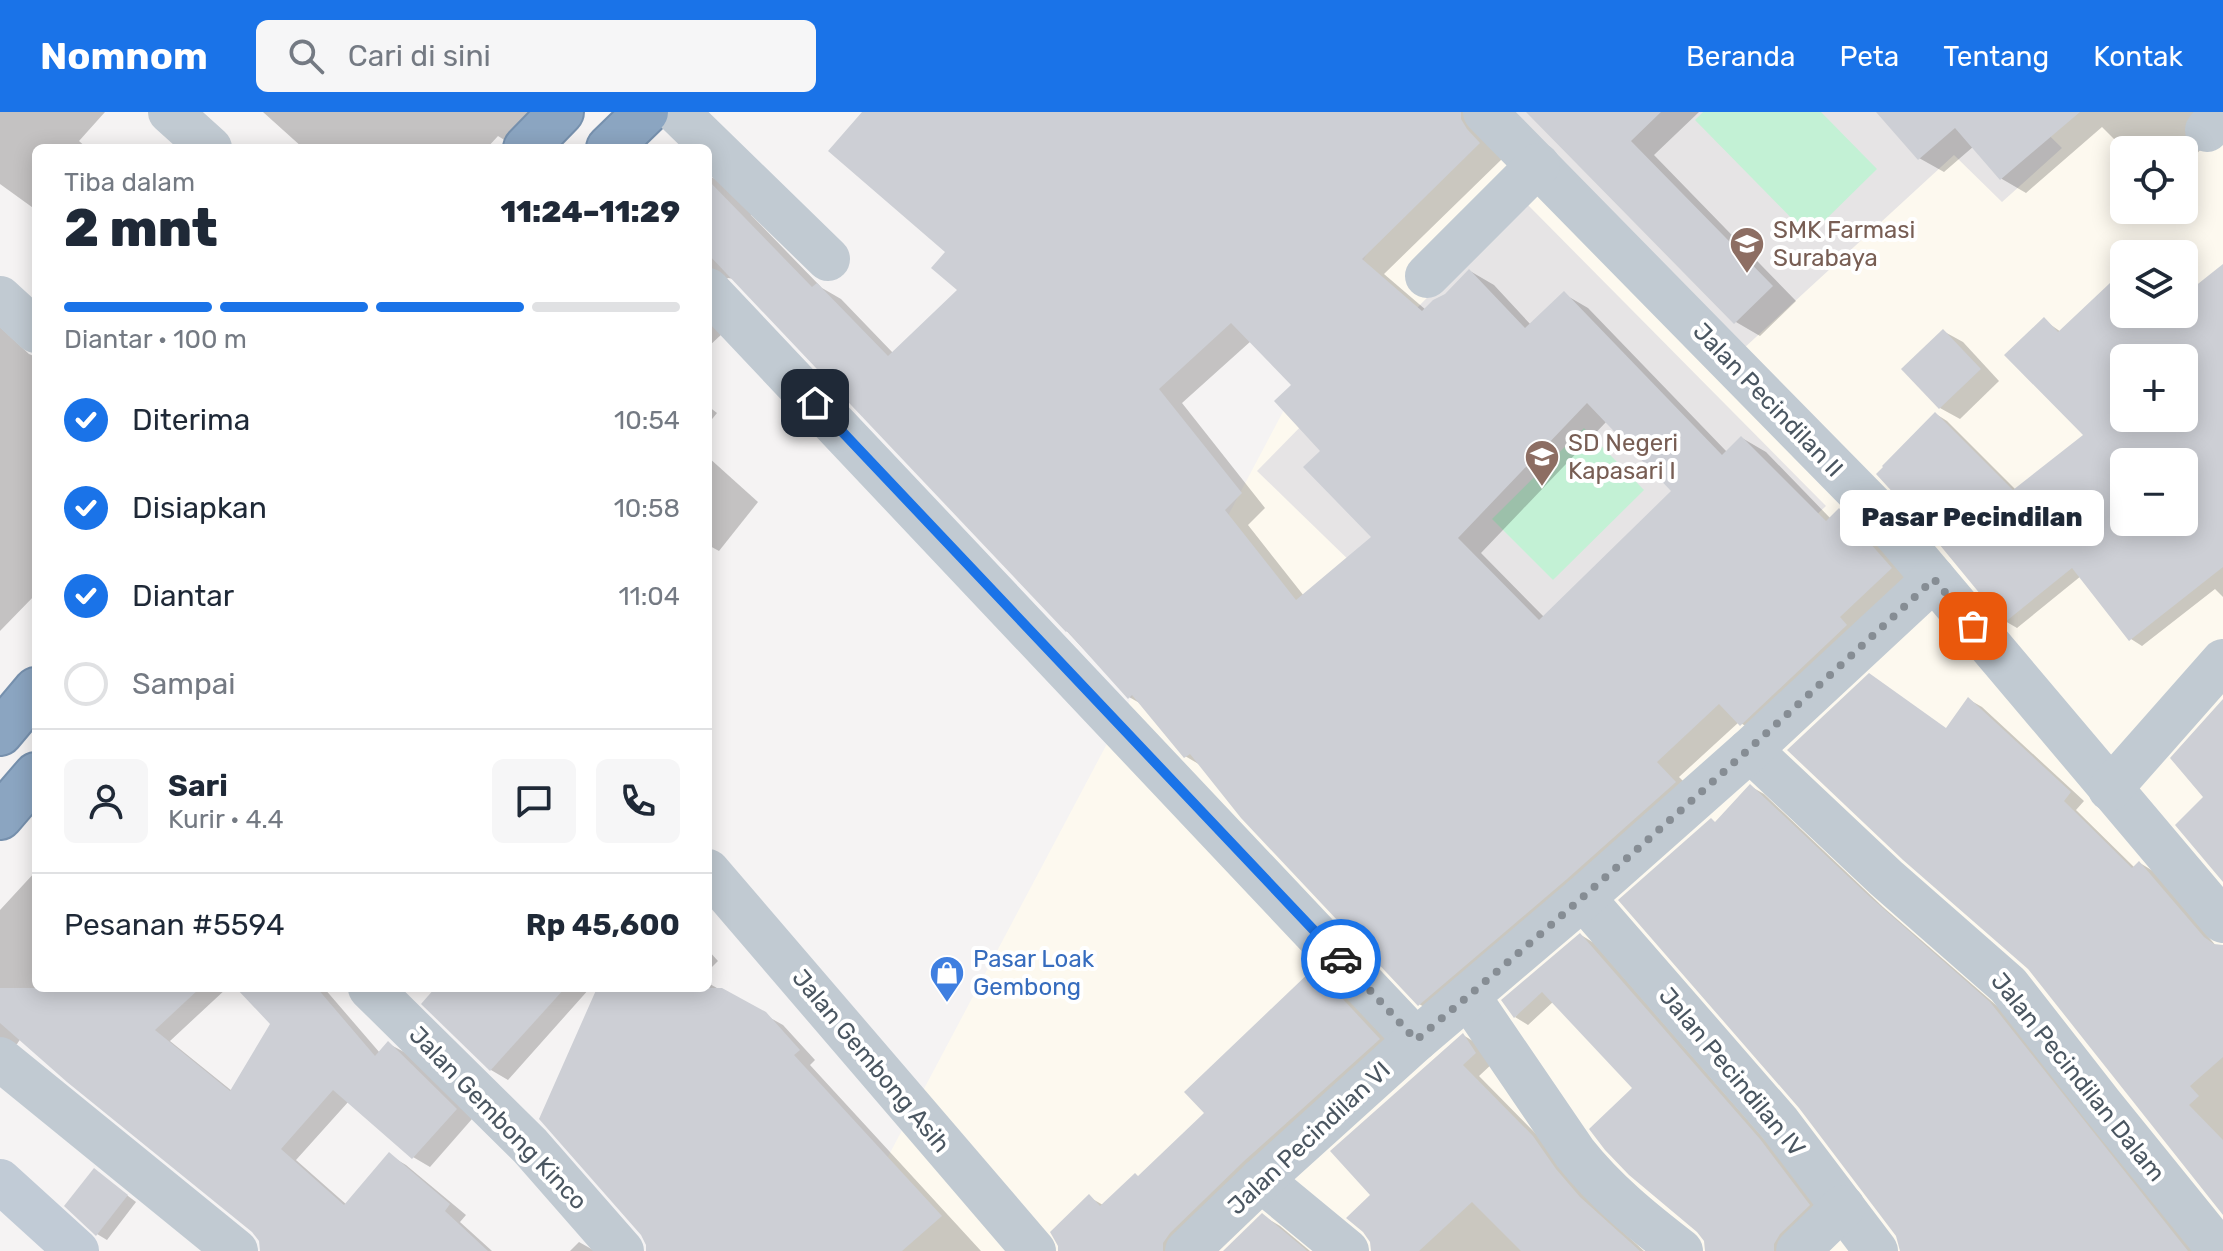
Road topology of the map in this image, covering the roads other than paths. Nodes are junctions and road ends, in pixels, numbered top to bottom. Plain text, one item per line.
1 (170, 112) edge
2 (561, 112) edge
3 (646, 112) edge
4 (677, 112) edge
5 (1485, 112) edge
6 (206, 144) edge
7 (530, 144) edge
8 (613, 144) edge
9 (710, 144) edge
10 (712, 146) edge
11 (1538, 165) junction
12 (828, 259) dead end
13 (1427, 276) dead end
14 (712, 294) edge
15 (0, 298) edge
16 (32, 327) edge
17 (1934, 579) junction
18 (2223, 661) edge
19 (32, 695) edge
20 (1, 730) edge
21 (1750, 750) junction
22 (32, 780) edge
23 (2110, 789) junction
24 (0, 817) edge
25 (712, 876) edge
26 (1583, 898) junction
27 (2223, 921) edge
28 (374, 992) edge
29 (1468, 996) junction
30 (1416, 1040) junction
31 (0, 1059) edge
32 (1261, 1180) junction
33 (0, 1181) edge
34 (1843, 1207) junction
35 (77, 1251) edge
36 (236, 1251) edge
37 (622, 1251) edge
38 (1034, 1251) edge
39 (1187, 1251) edge
40 (1347, 1251) edge
41 (1681, 1251) edge
42 (1798, 1251) edge
43 (1876, 1251) edge
44 (2220, 1251) edge

1 - 6 street
2 - 7 highway
3 - 8 highway
4 - 9 street
5 - 11 street, Jalan Pecindilan II
10 - 12 street
11 - 13 street
11 - 17 street, Jalan Pecindilan II
14 - 30 street
15 - 16 street
17 - 21 street, Jalan Pecindilan VI
17 - 23 street, Jalan Pecindilan II
18 - 23 street
19 - 20 highway
21 - 26 street, Jalan Pecindilan VI
21 - 44 street, Jalan Pecindilan Dalam
22 - 24 highway
23 - 27 street, Jalan Pecindilan II
25 - 38 street, Jalan Gembong Asih
26 - 29 street, Jalan Pecindilan VI
26 - 34 street, Jalan Pecindilan IV
28 - 37 street, Jalan Gembong Kinco
29 - 30 street, Jalan Pecindilan VI
29 - 41 street
30 - 32 street, Jalan Pecindilan VI
31 - 36 street
32 - 39 street, Jalan Pecindilan VI
32 - 40 street
33 - 35 street
34 - 42 street
34 - 43 street, Jalan Pecindilan IV

